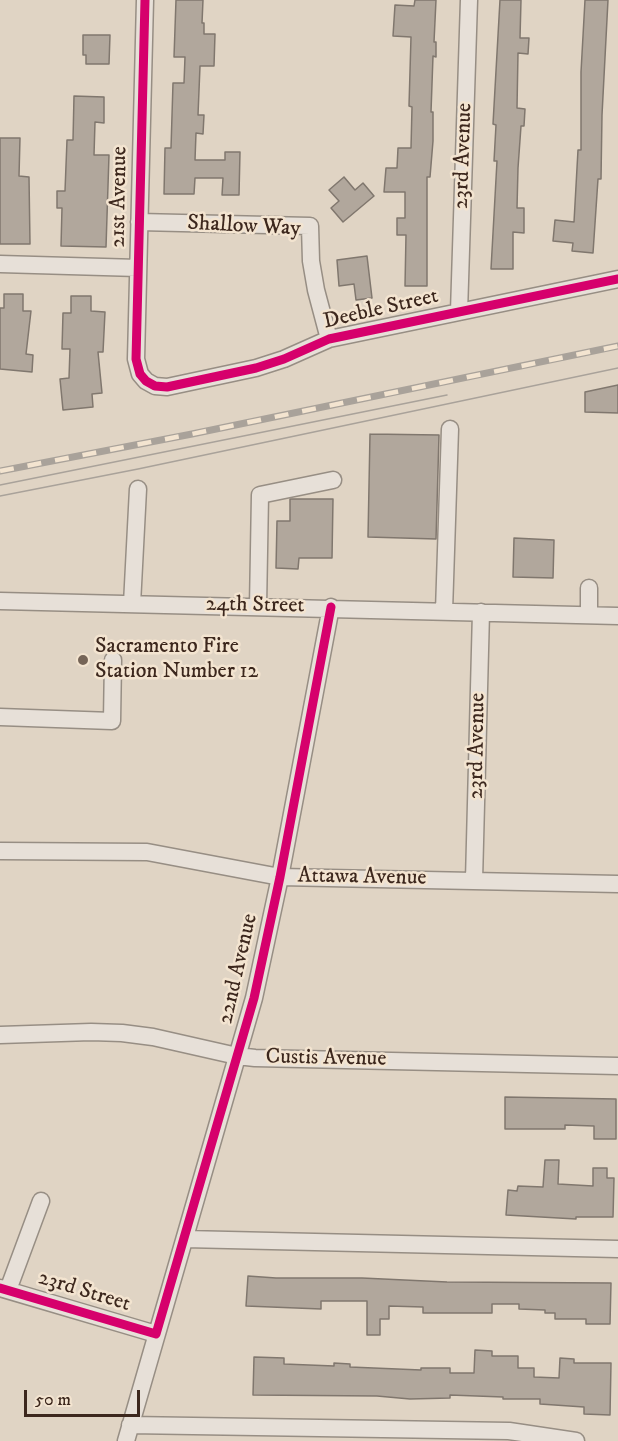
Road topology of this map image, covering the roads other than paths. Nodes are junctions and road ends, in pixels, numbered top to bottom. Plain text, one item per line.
1 (145, 0) edge
2 (469, 0) edge
3 (139, 222) junction
4 (0, 264) edge
5 (138, 268) junction
6 (618, 279) edge
7 (459, 312) junction
8 (329, 339) junction
9 (155, 386) joint
10 (450, 429) dead end
11 (333, 480) dead end
12 (138, 489) dead end
13 (589, 588) dead end
14 (0, 601) edge
15 (132, 604) junction
16 (258, 606) junction
17 (331, 607) junction
18 (444, 611) junction
19 (481, 612) junction
20 (589, 615) junction
21 (618, 616) edge
22 (114, 660) dead end
23 (0, 717) edge
24 (0, 851) edge
25 (280, 877) junction
26 (474, 880) junction
27 (618, 884) edge
28 (0, 1035) edge
29 (237, 1056) junction
30 (618, 1066) edge
31 (41, 1201) dead end
32 (184, 1239) junction
33 (618, 1249) edge
34 (4, 1289) edge
35 (156, 1334) junction
36 (128, 1433) edge
37 (576, 1441) edge

1 - 3 street, 21st Avenue
2 - 7 street, 23rd Avenue
3 - 5 street, 21st Avenue
3 - 8 street, Shallow Way
4 - 5 street
5 - 9 street, 21st Avenue
6 - 7 street, Deeble Street
7 - 8 street, Deeble Street
8 - 9 street, Deeble Street
10 - 18 street
11 - 16 street
12 - 15 street
13 - 20 street
14 - 15 street, 24th Street
15 - 16 street, 24th Street
16 - 17 street, 24th Street
17 - 18 street, 24th Street
17 - 25 street, 22nd Avenue
18 - 19 street, 24th Street
19 - 20 street, 24th Street
19 - 26 street, 23rd Avenue
20 - 21 street, 24th Street
22 - 23 street
24 - 25 street, Attawa Avenue
25 - 26 street, Attawa Avenue
25 - 29 street, 22nd Avenue
26 - 27 street, Attawa Avenue
28 - 29 street, Custis Avenue
29 - 30 street, Custis Avenue
29 - 32 street, 22nd Avenue
31 - 34 street
32 - 33 street
32 - 35 street, 22nd Avenue
34 - 35 street, 23rd Street
35 - 36 street, 22nd Avenue
36 - 37 street

